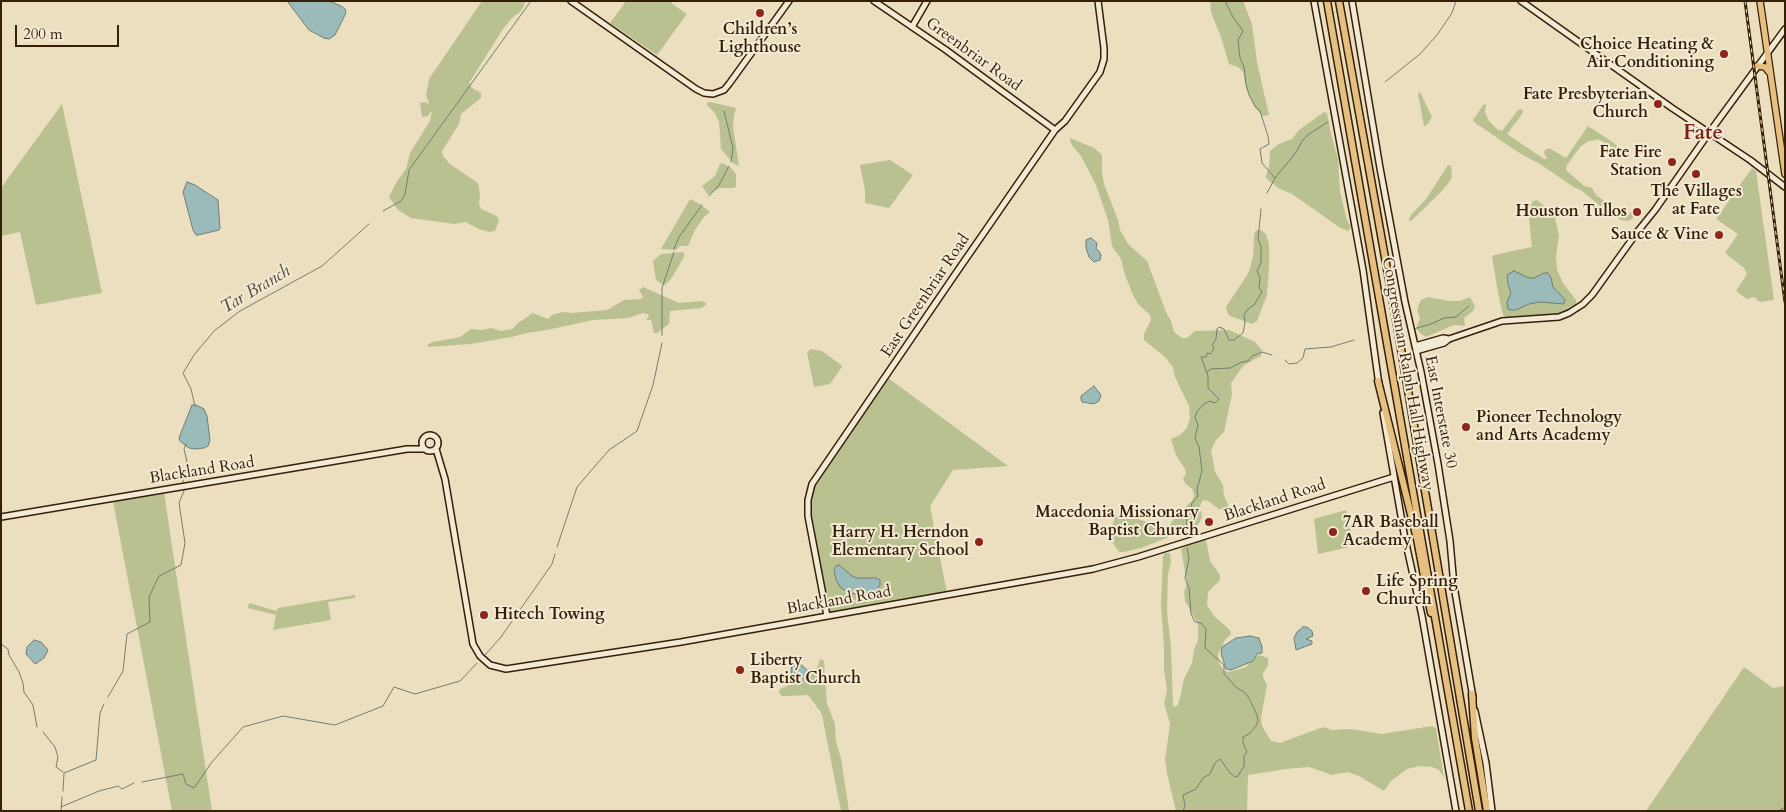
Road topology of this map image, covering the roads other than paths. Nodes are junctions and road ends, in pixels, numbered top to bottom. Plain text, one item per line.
1 (571, 1) edge
2 (789, 1) edge
3 (874, 1) edge
4 (927, 1) edge
5 (1098, 1) edge
6 (1314, 1) edge
7 (1327, 1) edge
8 (1339, 1) edge
9 (1352, 1) edge
10 (1521, 1) edge
11 (1760, 1) edge
12 (912, 27) junction
13 (1785, 29) edge
14 (1767, 52) junction
15 (1757, 66) junction
16 (1770, 72) junction
17 (1056, 130) junction
18 (1709, 132) junction
19 (1785, 174) edge
20 (1785, 187) edge
21 (1416, 349) junction
22 (1378, 381) junction
23 (424, 439) junction
24 (407, 449) junction
25 (436, 449) junction
26 (427, 450) junction
27 (438, 460) junction
28 (1394, 477) junction
29 (1, 517) edge
30 (827, 616) junction
31 (1472, 694) junction
32 (1453, 716) junction
33 (1456, 811) edge
34 (1469, 811) edge
35 (1479, 811) edge
36 (1486, 811) edge
37 (1492, 811) edge

1 - 2 street
3 - 12 street, Greenbriar Road
4 - 12 street
5 - 17 street, East Greenbriar Road
6 - 22 street
7 - 32 highway, Congressman Ralph Hall Highway
8 - 35 highway, Congressman Ralph Hall Highway
9 - 21 street, East Interstate 30
10 - 18 street
11 - 14 main road
12 - 17 street, Greenbriar Road
13 - 14 street
14 - 15 street
14 - 16 main road
15 - 16 main road
15 - 18 street
16 - 19 main road
17 - 30 street, East Greenbriar Road
18 - 20 street
18 - 21 street
21 - 31 street, East Interstate 30
22 - 28 street
22 - 32 highway
23 - 24 street, Blackland Road
23 - 25 street
23 - 26 street
24 - 26 street, Blackland Road
24 - 29 street, Blackland Road
25 - 26 street
25 - 27 street, Blackland Road
26 - 27 street, Blackland Road
27 - 30 street, Blackland Road
28 - 30 street, Blackland Road
28 - 33 street
31 - 36 highway
31 - 37 street, East Interstate 30
32 - 34 highway, Congressman Ralph Hall Highway

